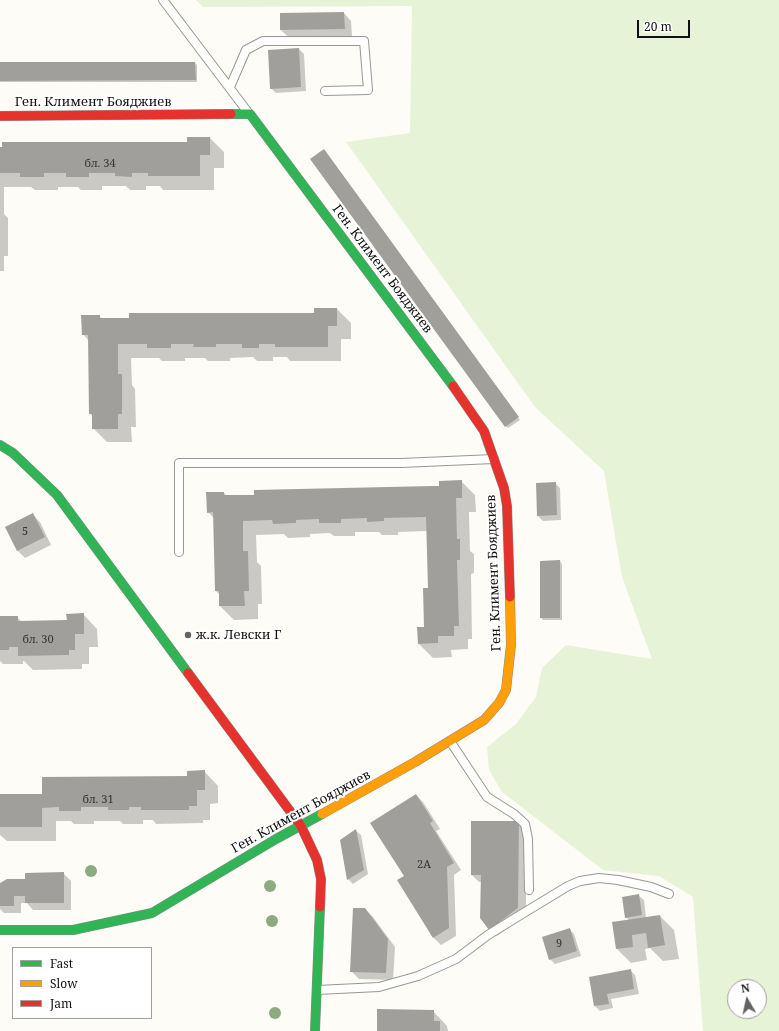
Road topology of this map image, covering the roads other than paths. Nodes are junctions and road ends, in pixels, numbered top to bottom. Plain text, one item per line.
1 (164, 0) edge
2 (230, 87) junction
3 (325, 91) dead end
4 (250, 114) junction
5 (0, 116) edge
6 (0, 446) edge
7 (495, 459) junction
8 (180, 552) dead end
9 (450, 741) junction
10 (301, 826) junction
11 (529, 890) dead end
12 (669, 894) dead end
13 (0, 930) edge
14 (317, 990) junction
15 (315, 1031) edge

1 - 2 lane
2 - 3 lane
2 - 4 lane
4 - 5 street, Ген. Климент Бояджиев
4 - 7 street, Ген. Климент Бояджиев
6 - 10 street
7 - 8 lane
7 - 9 street, Ген. Климент Бояджиев
9 - 10 street, Ген. Климент Бояджиев
9 - 11 lane
10 - 13 street, Ген. Климент Бояджиев
10 - 14 street
12 - 14 lane
14 - 15 street

